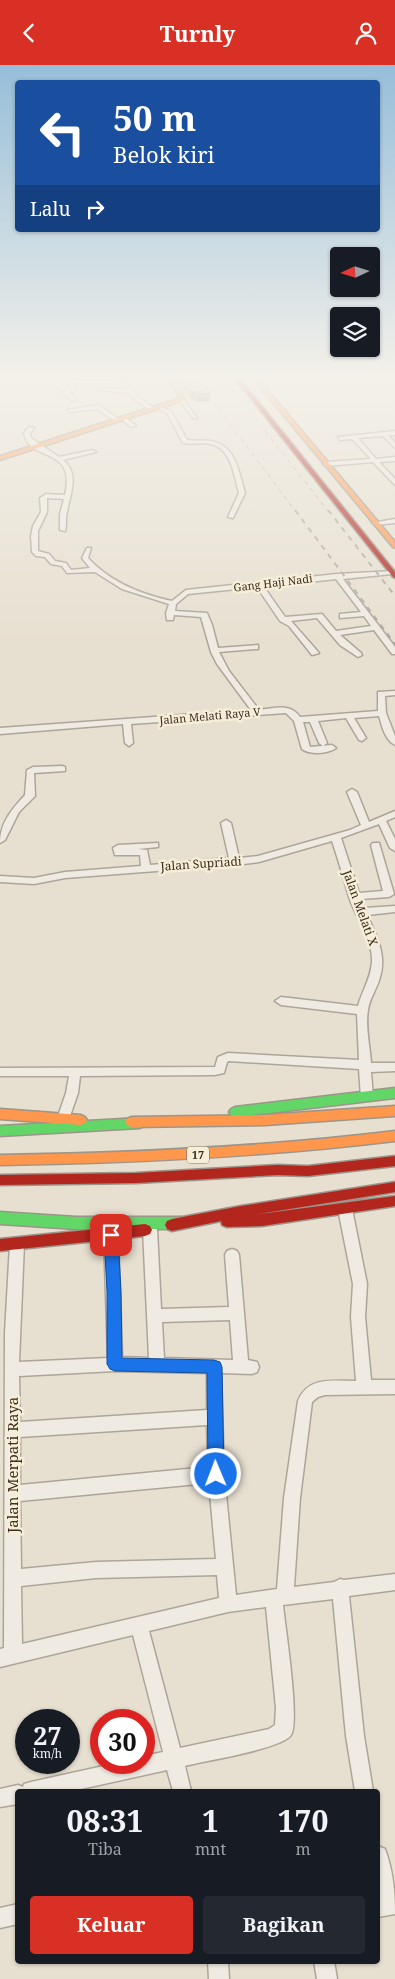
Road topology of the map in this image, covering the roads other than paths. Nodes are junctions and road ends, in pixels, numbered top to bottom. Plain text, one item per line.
1 (66, 464) edge
2 (232, 464) edge
3 (305, 464) edge
4 (326, 464) edge
5 (377, 464) edge
6 (393, 485) edge
7 (67, 497) junction
8 (231, 517) dead end
9 (395, 521) edge
10 (375, 523) junction
11 (63, 530) dead end
12 (395, 547) edge
13 (89, 549) dead end
14 (96, 570) junction
15 (393, 574) edge
16 (337, 576) junction
17 (260, 585) junction
18 (235, 588) junction
19 (238, 597) dead end
20 (173, 603) junction
21 (366, 614) junction
22 (343, 616) dead end
23 (283, 619) junction
24 (376, 627) junction
25 (334, 633) junction
26 (255, 647) dead end
27 (215, 650) junction
28 (395, 652) edge
29 (314, 653) dead end
30 (358, 655) dead end
31 (395, 693) edge
32 (257, 712) junction
33 (382, 713) junction
34 (348, 716) junction
35 (314, 719) junction
36 (299, 720) junction
37 (127, 722) junction
38 (0, 731) edge
39 (362, 739) dead end
40 (129, 743) dead end
41 (323, 743) dead end
42 (395, 743) edge
43 (332, 748) dead end
44 (62, 769) dead end
45 (352, 792) dead end
46 (395, 815) edge
47 (381, 820) junction
48 (226, 823) dead end
49 (367, 827) junction
50 (336, 838) junction
51 (0, 840) edge
52 (155, 845) dead end
53 (376, 845) dead end
54 (395, 848) edge
55 (235, 862) junction
56 (146, 868) junction
57 (0, 879) edge
58 (354, 895) junction
59 (395, 909) edge
60 (360, 912) junction
61 (281, 1001) dead end
62 (362, 1011) junction
63 (364, 1066) junction
64 (395, 1067) edge
65 (0, 1072) edge
66 (75, 1073) junction
67 (395, 1093) edge
68 (367, 1097) junction
69 (395, 1111) edge
70 (0, 1114) edge
71 (63, 1119) junction
72 (140, 1123) junction
73 (0, 1131) edge
74 (395, 1136) edge
75 (0, 1160) edge
76 (395, 1161) edge
77 (0, 1180) edge
78 (395, 1187) edge
79 (395, 1201) edge
80 (345, 1209) junction
81 (0, 1218) edge
82 (181, 1223) junction
83 (150, 1229) junction
84 (111, 1235) junction
85 (0, 1245) edge
86 (17, 1245) junction
87 (232, 1255) dead end
88 (238, 1313) junction
89 (155, 1316) junction
90 (6, 1333) edge
91 (115, 1364) junction
92 (157, 1365) junction
93 (214, 1367) junction
94 (13, 1369) junction
95 (364, 1387) junction
96 (395, 1387) edge
97 (215, 1417) junction
98 (13, 1430) junction
99 (216, 1474) junction
100 (14, 1494) junction
101 (224, 1567) junction
102 (13, 1578) junction
103 (395, 1582) edge
104 (340, 1587) junction
105 (280, 1597) junction
106 (228, 1603) junction
107 (139, 1625) junction
108 (6, 1657) edge
109 (174, 1759) junction
110 (40, 1789) edge
111 (182, 1789) edge
112 (364, 1789) edge
113 (15, 1795) edge
114 (0, 1798) edge
115 (380, 1867) edge
116 (387, 1905) edge
117 (15, 1915) edge
118 (0, 1918) edge
119 (218, 1964) edge
120 (324, 1964) edge
121 (219, 1979) edge
122 (327, 1979) edge

1 - 7 street
2 - 8 street
3 - 15 main road
4 - 10 main road
5 - 6 street
7 - 11 street
7 - 14 street
9 - 10 street
10 - 12 main road
13 - 14 street
14 - 20 street
15 - 16 street, Gang Haji Nadi
16 - 17 street, Gang Haji Nadi
16 - 21 street
17 - 18 street, Gang Haji Nadi
17 - 23 street
18 - 19 street
18 - 20 street, Gang Haji Nadi
20 - 27 street
21 - 22 street
21 - 24 street
23 - 25 street
23 - 29 street
24 - 25 street
24 - 28 street
25 - 30 street
26 - 27 street
27 - 32 street
31 - 33 street
32 - 36 street, Jalan Melati Raya V
32 - 37 street, Jalan Melati Raya V
33 - 34 street, Jalan Melati Raya V
33 - 42 street
34 - 35 street, Jalan Melati Raya V
34 - 39 street
35 - 36 street, Jalan Melati Raya V
35 - 41 street
36 - 43 street
37 - 38 street, Jalan Melati Raya V
37 - 40 street
44 - 51 street
45 - 49 street
46 - 47 street, Jalan Supriadi
47 - 49 street, Jalan Supriadi
47 - 54 street
48 - 55 street
49 - 50 street, Jalan Supriadi
50 - 55 street, Jalan Supriadi
50 - 58 street, Jalan Melati X
52 - 56 street
53 - 58 street
55 - 56 street, Jalan Supriadi
56 - 57 street, Jalan Supriadi
58 - 60 street, Jalan Melati X
59 - 60 street
60 - 62 street, Jalan Melati X
61 - 62 street
62 - 63 street, Jalan Melati X
63 - 64 street
63 - 66 street
63 - 68 street, Jalan Melati X
65 - 66 street
66 - 71 street
67 - 68 main road
68 - 72 main road
69 - 72 main road
70 - 71 main road
71 - 72 main road
72 - 73 main road
74 - 75 main road, 17
76 - 77 main road, 17
78 - 82 main road
79 - 80 main road
80 - 82 main road
80 - 95 street
81 - 82 main road
82 - 83 main road
83 - 84 main road
83 - 89 street
84 - 86 main road
84 - 91 street
85 - 86 main road
86 - 90 street, Jalan Merpati Raya
87 - 88 street
88 - 89 street
88 - 93 street
89 - 92 street
90 - 94 street, Jalan Merpati Raya
91 - 92 street
91 - 94 street
92 - 93 street
93 - 97 street
94 - 98 street, Jalan Merpati Raya
95 - 96 street
95 - 105 street
97 - 98 street
97 - 99 street
98 - 100 street, Jalan Merpati Raya
99 - 100 street
99 - 101 street
100 - 102 street, Jalan Merpati Raya
101 - 102 street
101 - 106 street
102 - 108 street, Jalan Merpati Raya
103 - 104 street
104 - 105 street
104 - 112 street
105 - 106 street
105 - 109 street
106 - 107 street
107 - 108 street
107 - 109 street
109 - 110 street
109 - 111 street
113 - 114 street
115 - 116 street
117 - 118 street
119 - 121 street
120 - 122 street

